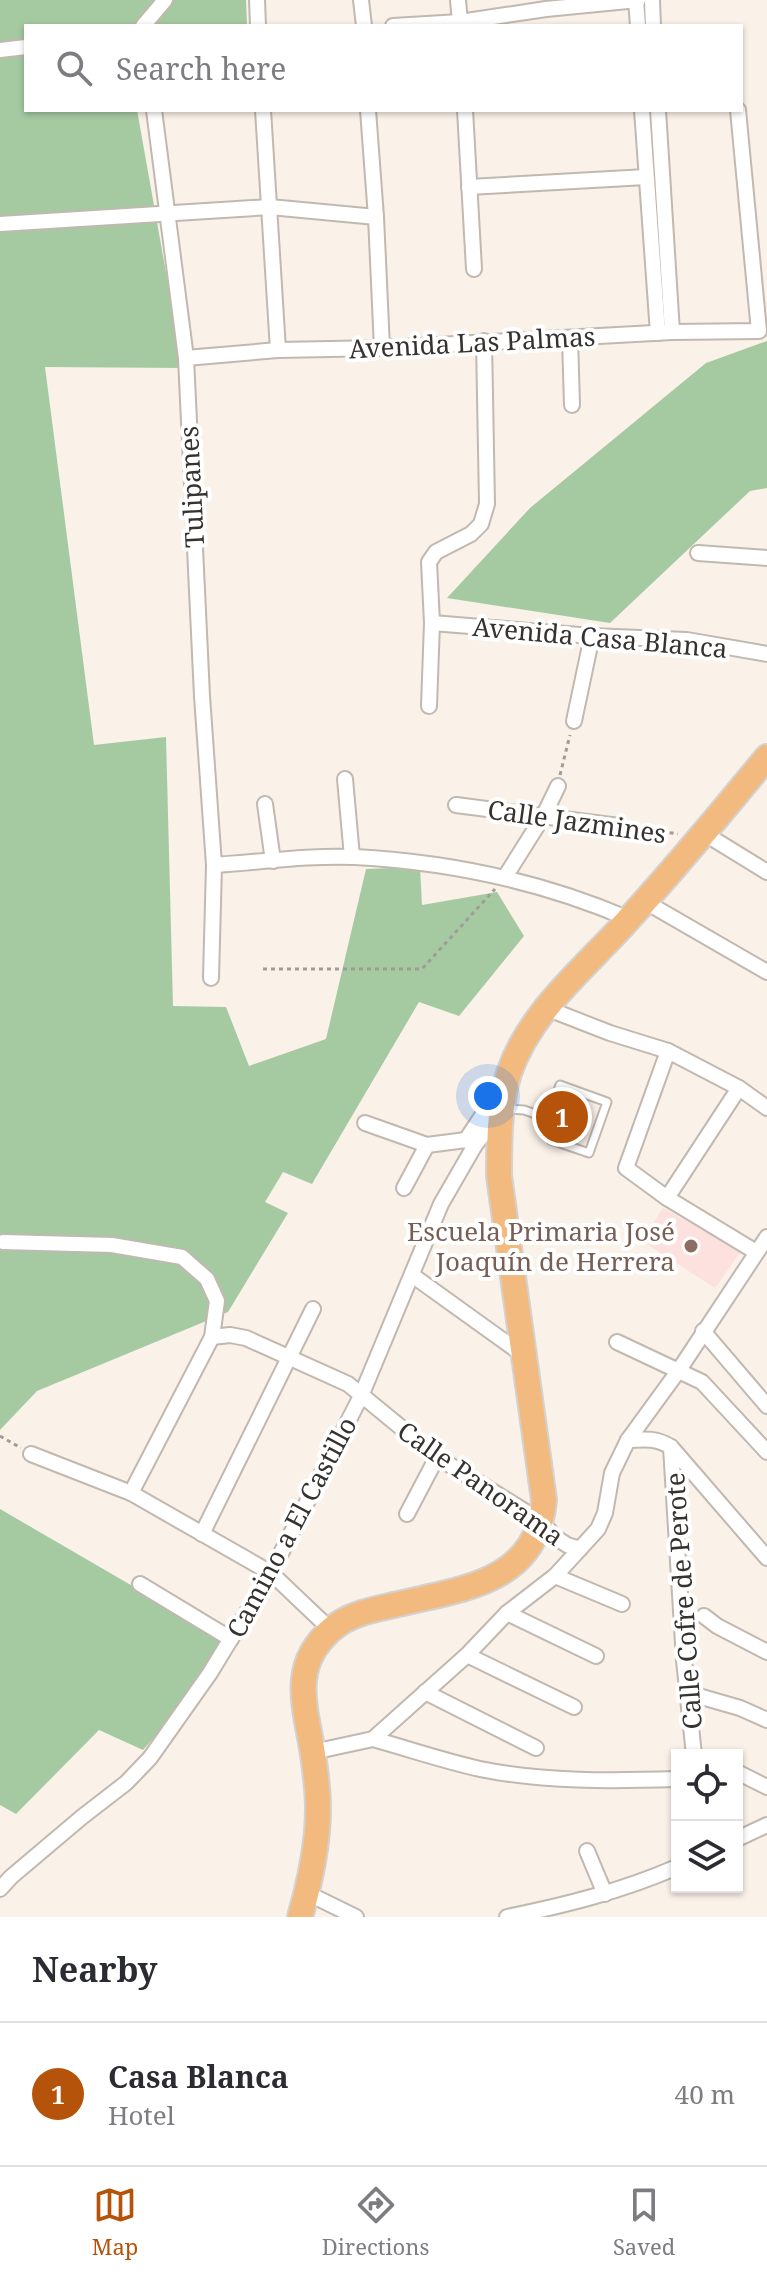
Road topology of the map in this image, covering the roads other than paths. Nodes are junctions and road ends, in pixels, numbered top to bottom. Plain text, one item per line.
1 (165, 0) edge
2 (257, 0) edge
3 (361, 0) edge
4 (458, 0) edge
5 (637, 0) edge
6 (652, 0) edge
7 (545, 5) edge
8 (460, 22) junction
9 (145, 24) edge
10 (258, 24) edge
11 (364, 24) edge
12 (426, 24) edge
13 (638, 24) edge
14 (653, 24) edge
15 (24, 47) edge
16 (0, 50) edge
17 (154, 112) edge
18 (263, 112) edge
19 (368, 112) edge
20 (465, 112) edge
21 (642, 112) edge
22 (658, 112) edge
23 (738, 112) edge
24 (646, 177) junction
25 (469, 187) junction
26 (270, 207) junction
27 (168, 212) junction
28 (376, 217) junction
29 (0, 224) edge
30 (474, 269) dead end
31 (665, 332) junction
32 (570, 338) junction
33 (484, 341) junction
34 (382, 348) junction
35 (278, 350) junction
36 (186, 358) junction
37 (572, 405) dead end
38 (698, 553) dead end
39 (767, 558) edge
40 (432, 623) junction
41 (592, 636) junction
42 (767, 654) edge
43 (429, 706) dead end
44 (574, 721) road end
45 (763, 770) edge
46 (345, 779) dead end
47 (558, 786) road end
48 (265, 804) dead end
49 (456, 805) dead end
50 (544, 815) junction
51 (619, 826) road end
52 (700, 834) junction
53 (352, 857) junction
54 (273, 861) junction
55 (214, 865) junction
56 (767, 872) edge
57 (505, 877) junction
58 (636, 910) junction
59 (767, 972) edge
60 (211, 978) dead end
61 (546, 1008) junction
62 (668, 1051) junction
63 (509, 1074) junction
64 (739, 1088) junction
65 (503, 1108) junction
66 (767, 1108) edge
67 (547, 1118) junction
68 (365, 1123) dead end
69 (470, 1142) junction
70 (427, 1145) junction
71 (404, 1188) dead end
72 (667, 1198) junction
73 (767, 1237) edge
74 (3, 1242) dead end
75 (756, 1252) junction
76 (412, 1275) junction
77 (313, 1309) dead end
78 (703, 1331) junction
79 (212, 1337) junction
80 (617, 1342) dead end
81 (526, 1357) junction
82 (291, 1358) junction
83 (679, 1370) junction
84 (361, 1396) junction
85 (767, 1406) edge
86 (628, 1440) junction
87 (671, 1447) junction
88 (767, 1452) edge
89 (31, 1454) road end
90 (437, 1457) junction
91 (131, 1493) junction
92 (407, 1514) dead end
93 (542, 1522) junction
94 (202, 1534) junction
95 (580, 1549) junction
96 (767, 1558) edge
97 (271, 1573) junction
98 (555, 1576) junction
99 (140, 1584) dead end
100 (622, 1604) dead end
101 (507, 1613) junction
102 (704, 1616) dead end
103 (331, 1630) junction
104 (231, 1639) junction
105 (767, 1652) edge
106 (467, 1655) junction
107 (596, 1656) dead end
108 (425, 1692) junction
109 (688, 1693) junction
110 (574, 1707) dead end
111 (767, 1720) edge
112 (373, 1739) junction
113 (536, 1748) dead end
114 (696, 1749) edge
115 (313, 1752) junction
116 (743, 1775) edge
117 (671, 1779) edge
118 (767, 1787) edge
119 (767, 1825) edge
120 (743, 1836) edge
121 (587, 1851) dead end
122 (671, 1870) edge
123 (0, 1889) edge
124 (605, 1894) junction
125 (304, 1905) edge
126 (356, 1917) edge
127 (507, 1917) edge

1 - 9 street
2 - 10 street
3 - 11 street
4 - 8 street
5 - 7 street
5 - 13 street
6 - 14 street
7 - 8 street
8 - 12 street
15 - 16 street
17 - 27 street, Tulipanes
18 - 26 street
19 - 28 street
20 - 25 street
21 - 24 street
22 - 31 street
23 - 31 street, Avenida Las Palmas
24 - 25 street
24 - 31 street
25 - 30 street
26 - 27 street
26 - 28 street
26 - 35 street
27 - 29 street
27 - 36 street, Tulipanes
28 - 34 street
31 - 32 street, Avenida Las Palmas
32 - 33 street, Avenida Las Palmas
32 - 37 street
33 - 34 street, Avenida Las Palmas
33 - 40 street
34 - 35 street, Avenida Las Palmas
35 - 36 street, Avenida Las Palmas
36 - 55 street, Tulipanes
38 - 39 street
40 - 41 street, Avenida Casa Blanca
40 - 43 street
41 - 42 street, Avenida Casa Blanca
41 - 44 street
45 - 52 main road
46 - 53 street
47 - 50 street
48 - 54 street
49 - 50 street, Calle Jazmines
50 - 51 street, Calle Jazmines
50 - 57 street
52 - 56 street
52 - 58 main road
53 - 54 street
53 - 57 street
54 - 55 street
55 - 60 street, Tulipanes
57 - 58 street
58 - 59 street
58 - 61 main road
61 - 62 street
61 - 63 main road
62 - 64 street
62 - 72 street
63 - 65 main road
63 - 69 street, Camino a El Castillo
64 - 66 street
64 - 72 street
65 - 67 lane
65 - 69 street, Camino a El Castillo
65 - 81 main road
67 - 67 lane
68 - 70 street
69 - 70 street
69 - 76 street, Camino a El Castillo
70 - 71 street
72 - 75 street
73 - 75 street
74 - 79 street
75 - 78 street
76 - 81 street
76 - 84 street, Camino a El Castillo
77 - 82 street
78 - 83 street
78 - 85 street
79 - 82 street, Calle Panorama
79 - 91 street
80 - 83 street
81 - 93 main road
82 - 84 street, Calle Panorama
82 - 94 street
83 - 86 street
83 - 88 street
84 - 90 street, Calle Panorama
84 - 97 street, Camino a El Castillo
86 - 87 street
86 - 95 street
87 - 96 street
87 - 109 street, Calle Cofre de Perote
89 - 91 street
90 - 92 street
90 - 93 street, Calle Panorama
91 - 94 street
93 - 95 street, Calle Panorama
93 - 103 main road
94 - 97 street
95 - 98 street
97 - 103 street
97 - 104 street, Camino a El Castillo
98 - 100 street
98 - 101 street
99 - 104 street
101 - 106 street
101 - 107 street
102 - 105 street
103 - 115 main road
104 - 123 street, Camino a El Castillo
106 - 108 street
106 - 110 street
108 - 112 street
108 - 113 street
109 - 111 street
109 - 114 street, Calle Cofre de Perote
112 - 115 street
112 - 117 street
115 - 125 main road
116 - 118 street
119 - 120 street
121 - 124 street
122 - 124 street
124 - 127 street
125 - 126 street

